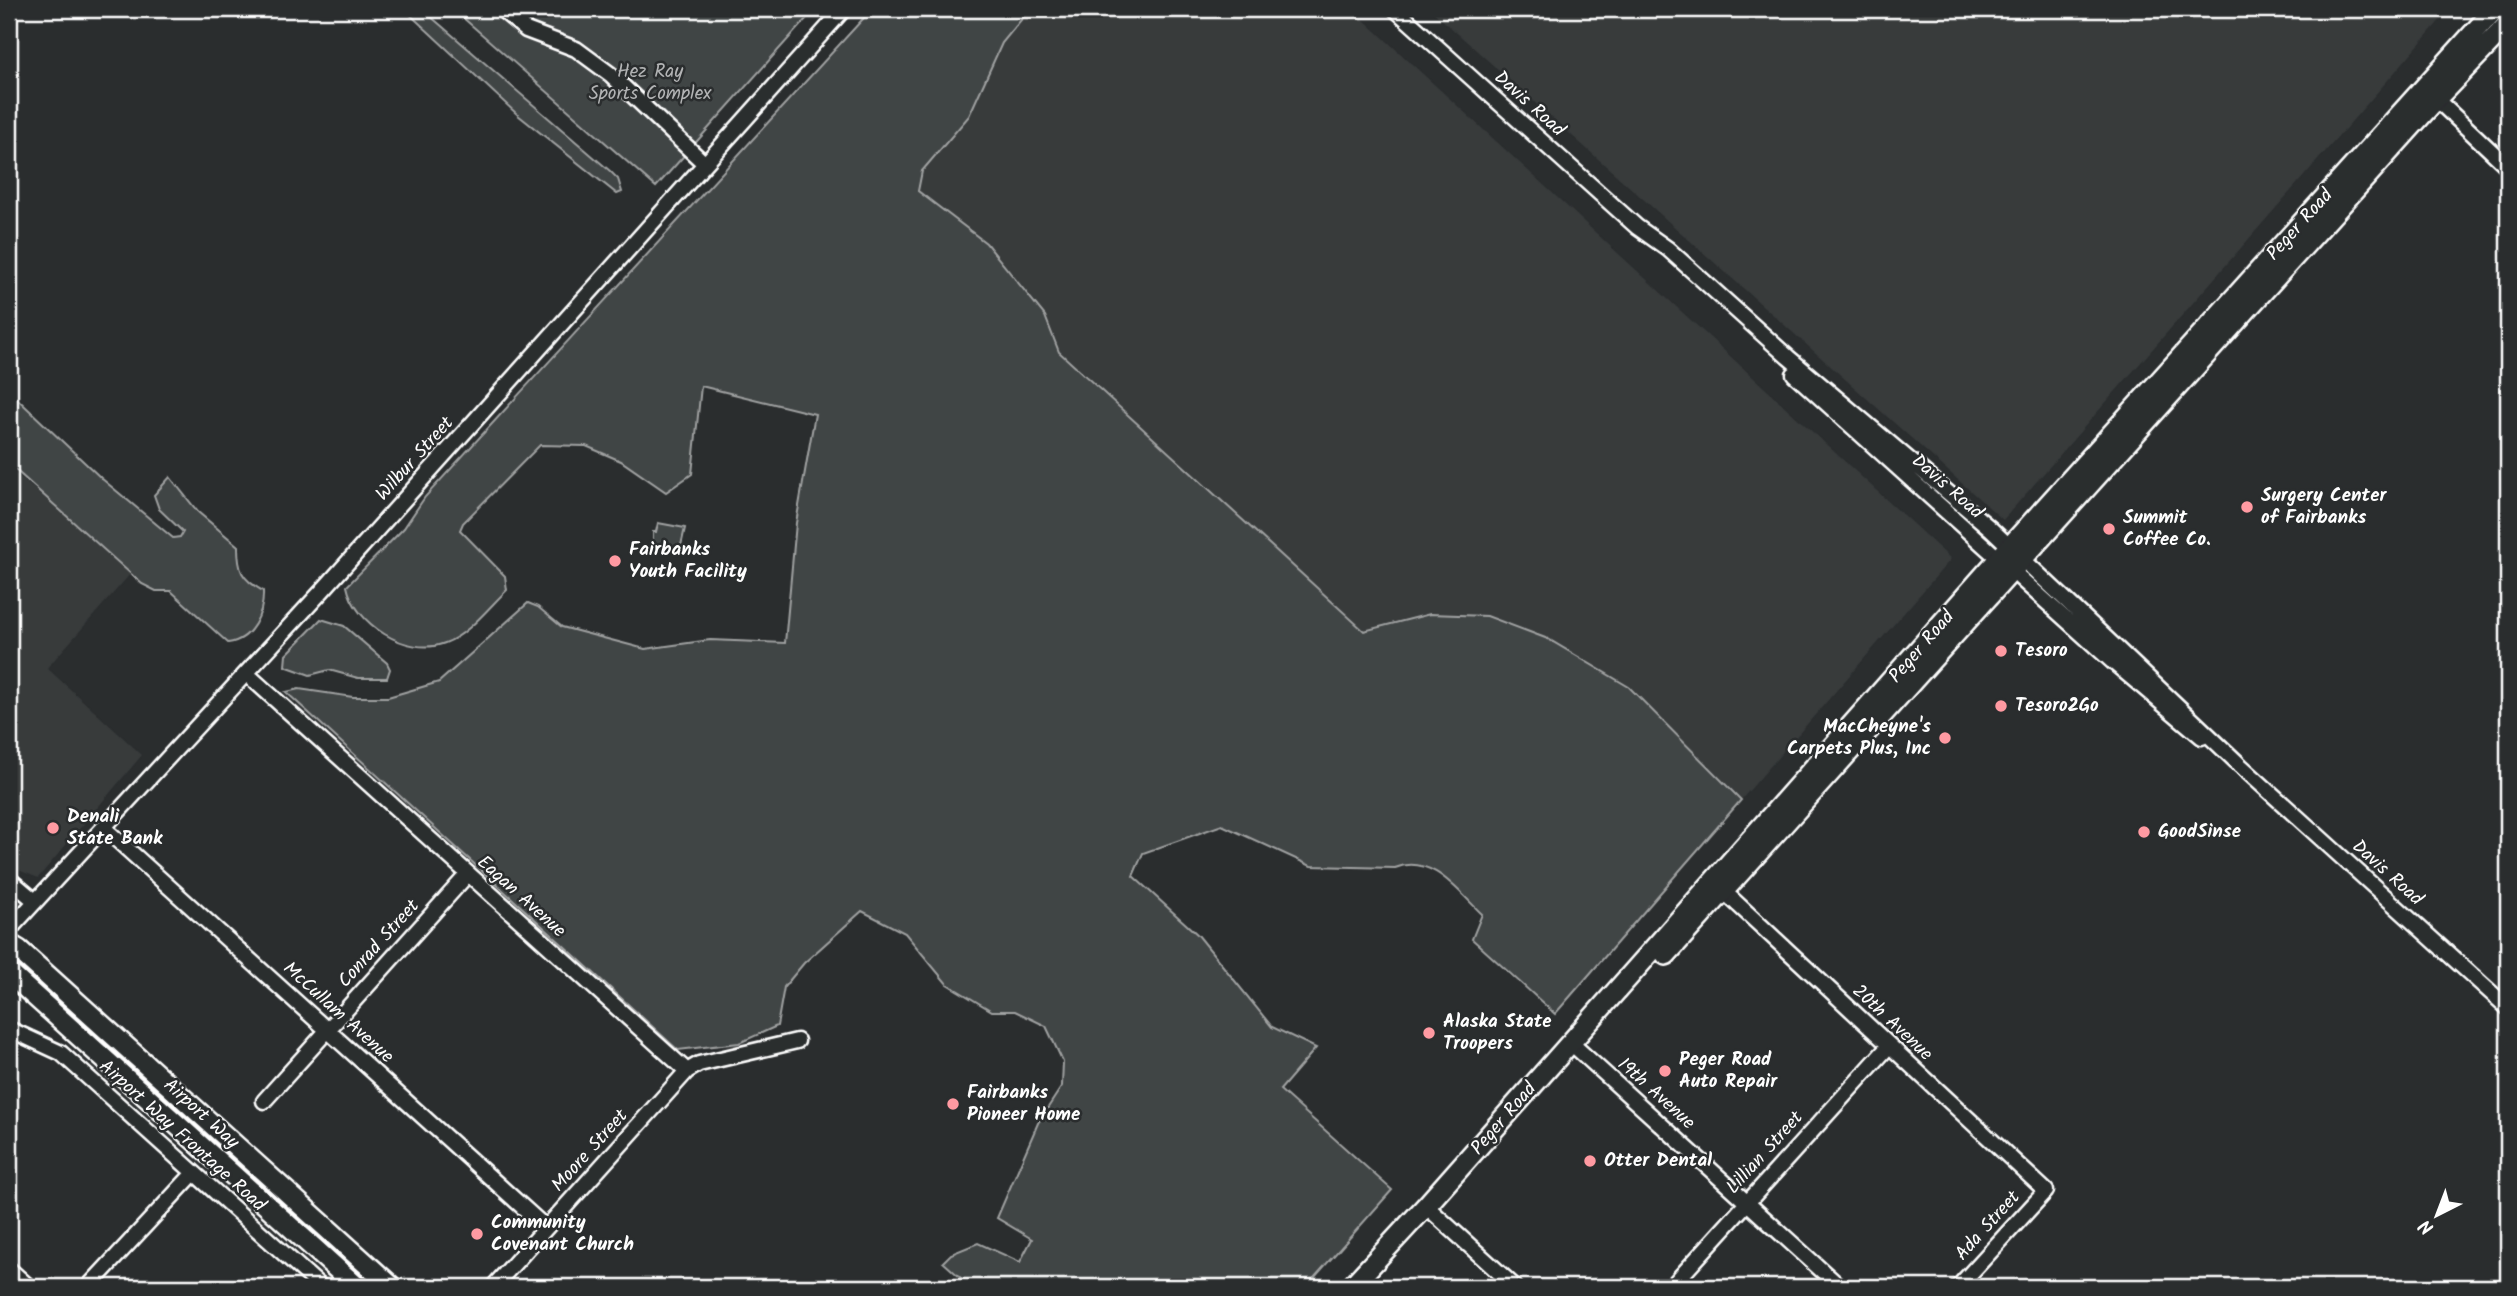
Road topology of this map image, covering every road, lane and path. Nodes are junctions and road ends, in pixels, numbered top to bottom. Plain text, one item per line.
1 (501, 9) edge
2 (844, 9) edge
3 (1395, 9) edge
4 (2494, 9) edge
5 (2508, 24) edge
6 (2436, 99) junction
7 (705, 164) junction
8 (2508, 167) edge
9 (2011, 559) junction
10 (247, 674) junction
11 (104, 828) junction
12 (467, 874) junction
13 (9, 879) edge
14 (1718, 887) junction
15 (35, 901) junction
16 (9, 930) edge
17 (9, 944) edge
18 (9, 973) edge
19 (2508, 1008) edge
20 (9, 1029) edge
21 (328, 1030) junction
22 (797, 1041) dead end
23 (1889, 1046) junction
24 (1576, 1047) junction
25 (687, 1071) junction
26 (264, 1101) dead end
27 (194, 1174) junction
28 (2046, 1191) joint
29 (1746, 1202) junction
30 (1431, 1210) junction
31 (546, 1228) junction
32 (9, 1269) edge
33 (29, 1287) edge
34 (88, 1287) edge
35 (321, 1287) edge
36 (357, 1287) edge
37 (392, 1287) edge
38 (493, 1287) edge
39 (1351, 1287) edge
40 (1369, 1287) edge
41 (1515, 1287) edge
42 (1671, 1287) edge
43 (1840, 1287) edge
44 (1958, 1287) edge

1 - 7 street
2 - 7 street, Wilbur Street
3 - 9 street, Davis Road
4 - 9 main road, Peger Road
5 - 6 main road, Peger Road
6 - 8 street
6 - 9 main road, Peger Road
7 - 10 street, Wilbur Street
9 - 14 main road, Peger Road
9 - 19 street, Davis Road
10 - 11 street, Wilbur Street
10 - 12 street, Eagan Avenue
11 - 15 street, Wilbur Street
11 - 21 street, McCullam Avenue
12 - 21 street, Conrad Street
12 - 25 street, Eagan Avenue
13 - 15 street
14 - 23 street, 20th Avenue
14 - 24 main road, Peger Road
15 - 16 street, Wilbur Street
17 - 37 main road, Airport Way
18 - 36 main road, Airport Way
20 - 27 street, Airport Way Frontage Road
21 - 26 street, Conrad Street
21 - 31 street, McCullam Avenue
22 - 25 street
23 - 28 street, 20th Avenue
23 - 29 street, Lillian Street
24 - 29 street, 19th Avenue
24 - 30 main road, Peger Road
25 - 31 street, Moore Street
27 - 34 street
27 - 35 street, Airport Way Frontage Road
28 - 44 street, Ada Street
29 - 42 street, Lillian Street
29 - 43 street, 19th Avenue
30 - 39 main road, Peger Road
30 - 40 main road, Peger Road
30 - 41 street
31 - 38 street, Moore Street
32 - 33 street

